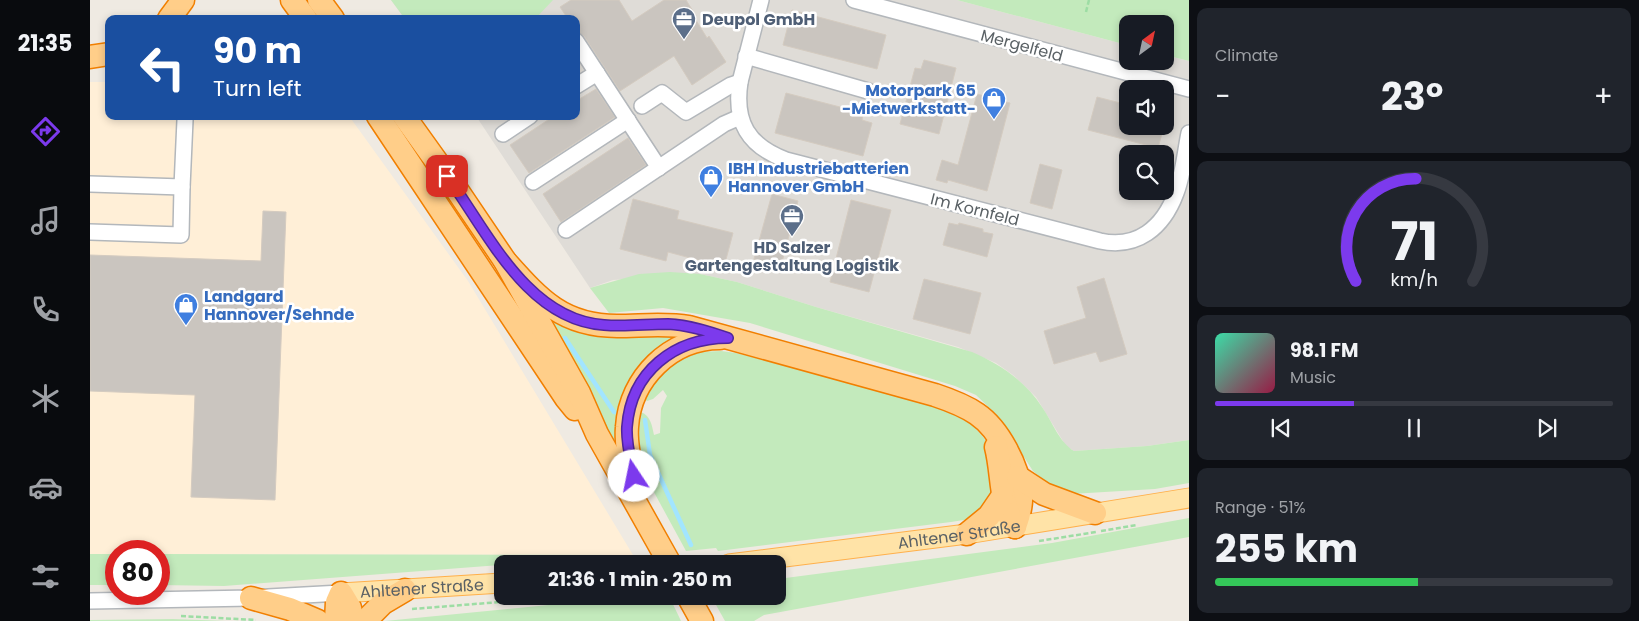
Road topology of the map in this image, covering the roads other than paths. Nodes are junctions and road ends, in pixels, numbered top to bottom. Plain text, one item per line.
1 (183, 0) edge
2 (292, 0) edge
3 (319, 0) edge
4 (761, 0) edge
5 (854, 0) edge
6 (172, 15) edge
7 (303, 15) edge
8 (330, 15) edge
9 (580, 47) edge
10 (105, 55) edge
11 (746, 56) junction
12 (90, 57) edge
13 (597, 73) junction
14 (740, 82) junction
15 (580, 84) edge
16 (1189, 89) edge
17 (868, 90) dead end
18 (642, 106) dead end
19 (740, 117) junction
20 (185, 120) dead end
21 (381, 120) edge
22 (407, 120) edge
23 (524, 120) edge
24 (628, 120) junction
25 (1189, 133) edge
26 (503, 134) dead end
27 (659, 168) junction
28 (532, 182) dead end
29 (90, 184) edge
30 (182, 187) junction
31 (566, 230) dead end
32 (90, 232) edge
33 (505, 261) junction
34 (728, 338) junction
35 (991, 429) junction
36 (597, 434) junction
37 (1018, 477) junction
38 (1002, 497) junction
39 (1189, 498) edge
40 (640, 510) junction
41 (1095, 513) junction
42 (1015, 527) junction
43 (967, 534) junction
44 (665, 555) edge
45 (786, 557) edge
46 (494, 584) edge
47 (341, 593) junction
48 (250, 598) junction
49 (408, 599) junction
50 (90, 601) edge
51 (693, 605) edge
52 (318, 621) edge
53 (336, 621) edge
54 (353, 621) edge
55 (365, 621) edge
56 (702, 621) edge

1 - 6 highway
2 - 7 highway
3 - 8 highway
4 - 11 street, Im Kornfeld
5 - 16 street, Mergelfeld
9 - 13 street
10 - 12 highway
11 - 14 street, Im Kornfeld
11 - 17 street
13 - 15 street
13 - 24 street
14 - 18 street
14 - 19 street, Im Kornfeld
19 - 25 street, Im Kornfeld
19 - 27 street
20 - 30 street
21 - 36 highway
22 - 33 highway
23 - 26 street
24 - 27 street
24 - 28 street
27 - 31 street
29 - 30 street
30 - 32 street
33 - 34 highway
33 - 36 highway
34 - 35 highway
34 - 40 highway
35 - 37 highway
35 - 38 highway
36 - 40 highway
37 - 41 highway
37 - 42 highway
38 - 42 highway
38 - 43 highway
39 - 41 main road, Ahltener Straße
40 - 44 highway
41 - 42 main road, Ahltener Straße
42 - 43 main road, Ahltener Straße
43 - 45 main road, Ahltener Straße
46 - 49 main road, Ahltener Straße
47 - 48 street
47 - 49 main road, Ahltener Straße
47 - 53 highway
47 - 54 highway
48 - 50 street
48 - 52 highway
49 - 55 highway
51 - 56 highway

